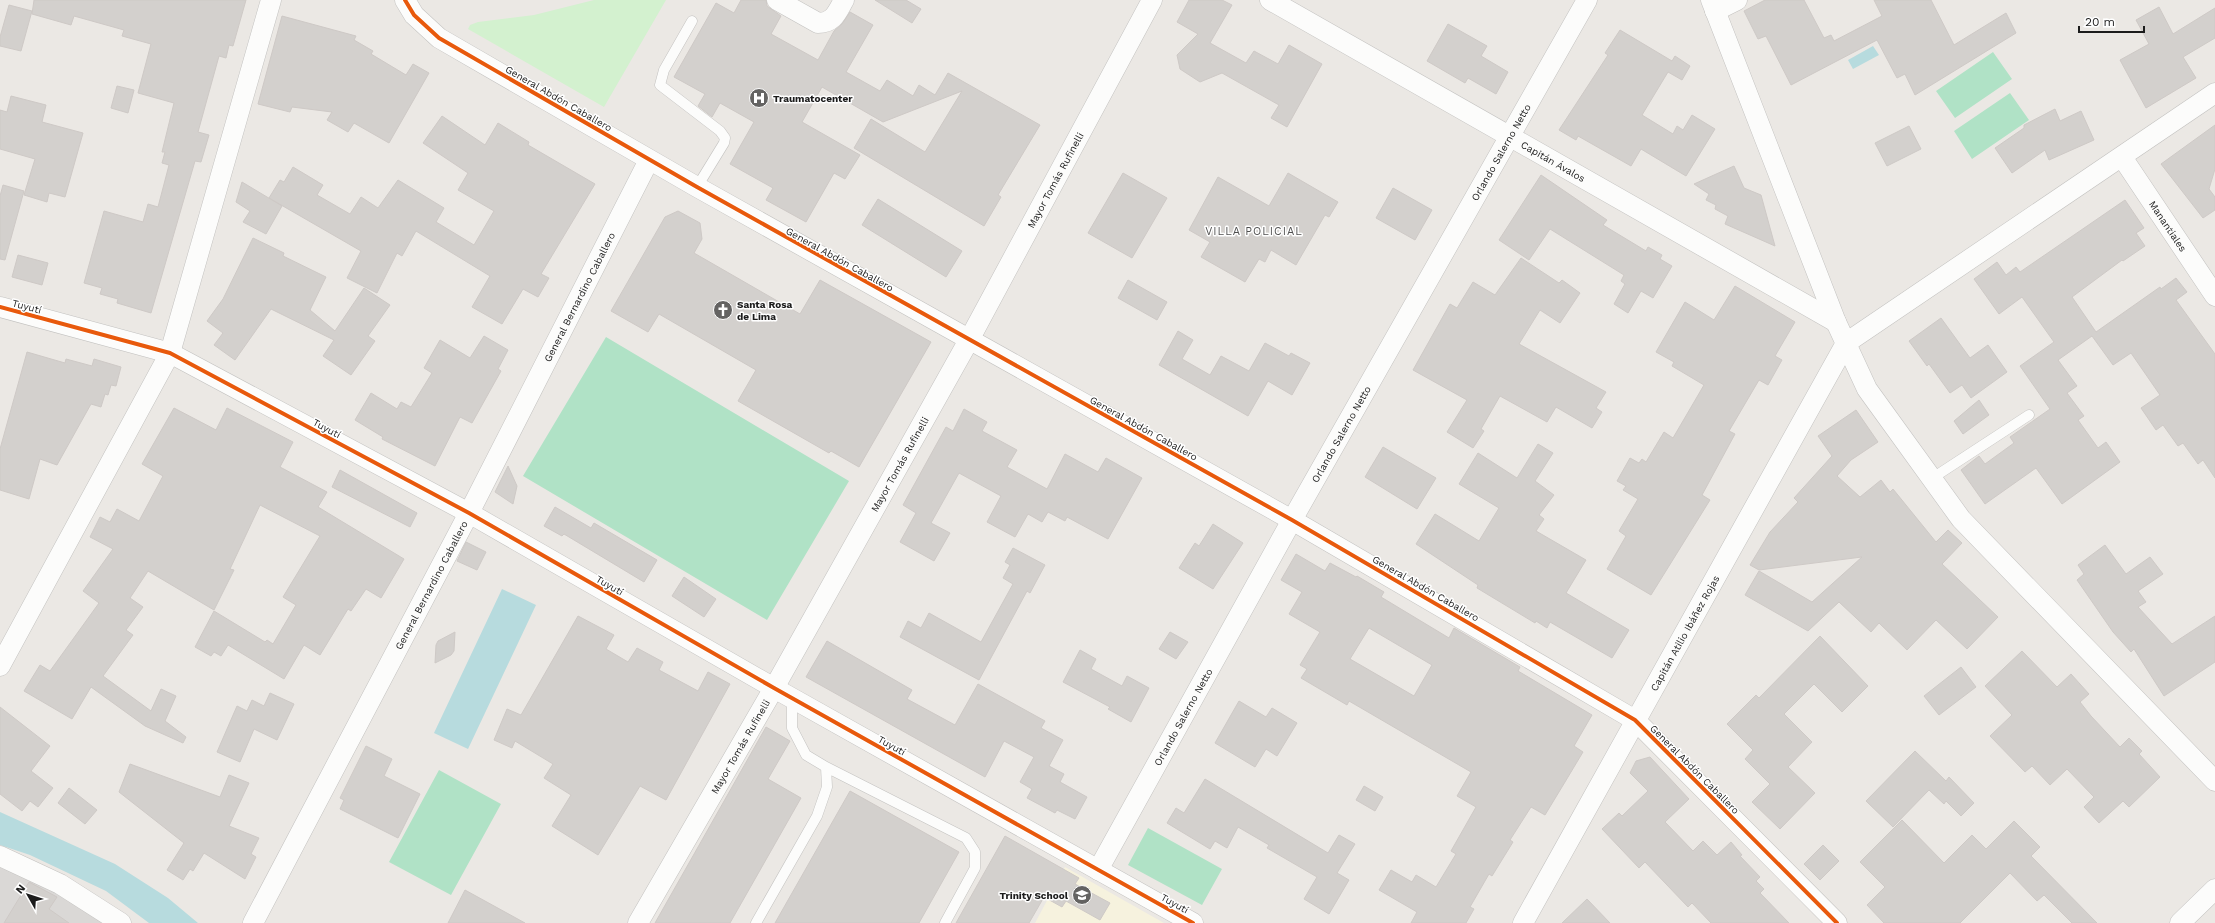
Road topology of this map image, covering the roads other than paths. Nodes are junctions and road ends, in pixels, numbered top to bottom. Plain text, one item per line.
1 (271, 0) edge
2 (405, 0) edge
3 (777, 0) edge
4 (844, 0) edge
5 (1152, 0) edge
6 (1270, 0) edge
7 (1587, 0) edge
8 (1737, 0) edge
9 (1713, 5) edge
10 (692, 21) dead end
11 (2215, 93) edge
12 (1511, 136) junction
13 (2122, 157) junction
14 (649, 160) junction
15 (697, 187) junction
16 (2215, 296) edge
17 (0, 307) edge
18 (1836, 322) junction
19 (969, 340) junction
20 (1846, 343) junction
21 (170, 353) junction
22 (2029, 415) dead end
23 (1931, 479) junction
24 (469, 513) junction
25 (1292, 520) junction
26 (0, 666) edge
27 (774, 688) junction
28 (792, 698) junction
29 (1635, 720) junction
30 (826, 767) junction
31 (2215, 781) edge
32 (0, 856) edge
33 (1098, 870) junction
34 (2215, 889) edge
35 (121, 923) edge
36 (253, 923) edge
37 (638, 923) edge
38 (756, 923) edge
39 (945, 923) edge
40 (1193, 923) edge
41 (1523, 923) edge
42 (1837, 923) edge
43 (2180, 923) edge

1 - 21 street
2 - 14 street, General Abdón Caballero
3 - 4 street
5 - 19 street, Mayor Tomás Rufinelli
6 - 12 street, Capitán Ávalos
7 - 12 street, Orlando Salerno Netto
8 - 9 street
9 - 18 street
10 - 15 lane
11 - 13 street
12 - 18 street, Capitán Ávalos
12 - 25 street, Orlando Salerno Netto
13 - 16 street, Manantiales
13 - 20 street
14 - 15 street, General Abdón Caballero
14 - 24 street, General Bernardino Caballero
15 - 19 street, General Abdón Caballero
17 - 21 street, Tuyutí
18 - 20 street
19 - 25 street, General Abdón Caballero
19 - 27 street, Mayor Tomás Rufinelli
20 - 23 street
20 - 29 street, Capitán Atilio Ibáñez Rojas
21 - 24 street, Tuyutí
21 - 26 street
22 - 23 lane
23 - 31 street
24 - 27 street, Tuyutí
24 - 36 street, General Bernardino Caballero
25 - 29 street, General Abdón Caballero
25 - 33 street, Orlando Salerno Netto
27 - 28 street, Tuyutí
27 - 37 street, Mayor Tomás Rufinelli
28 - 30 lane
28 - 33 street, Tuyutí
29 - 41 street, Capitán Atilio Ibáñez Rojas
29 - 42 street, General Abdón Caballero
30 - 38 lane
30 - 39 lane
32 - 35 street
33 - 40 street, Tuyutí
34 - 43 street

